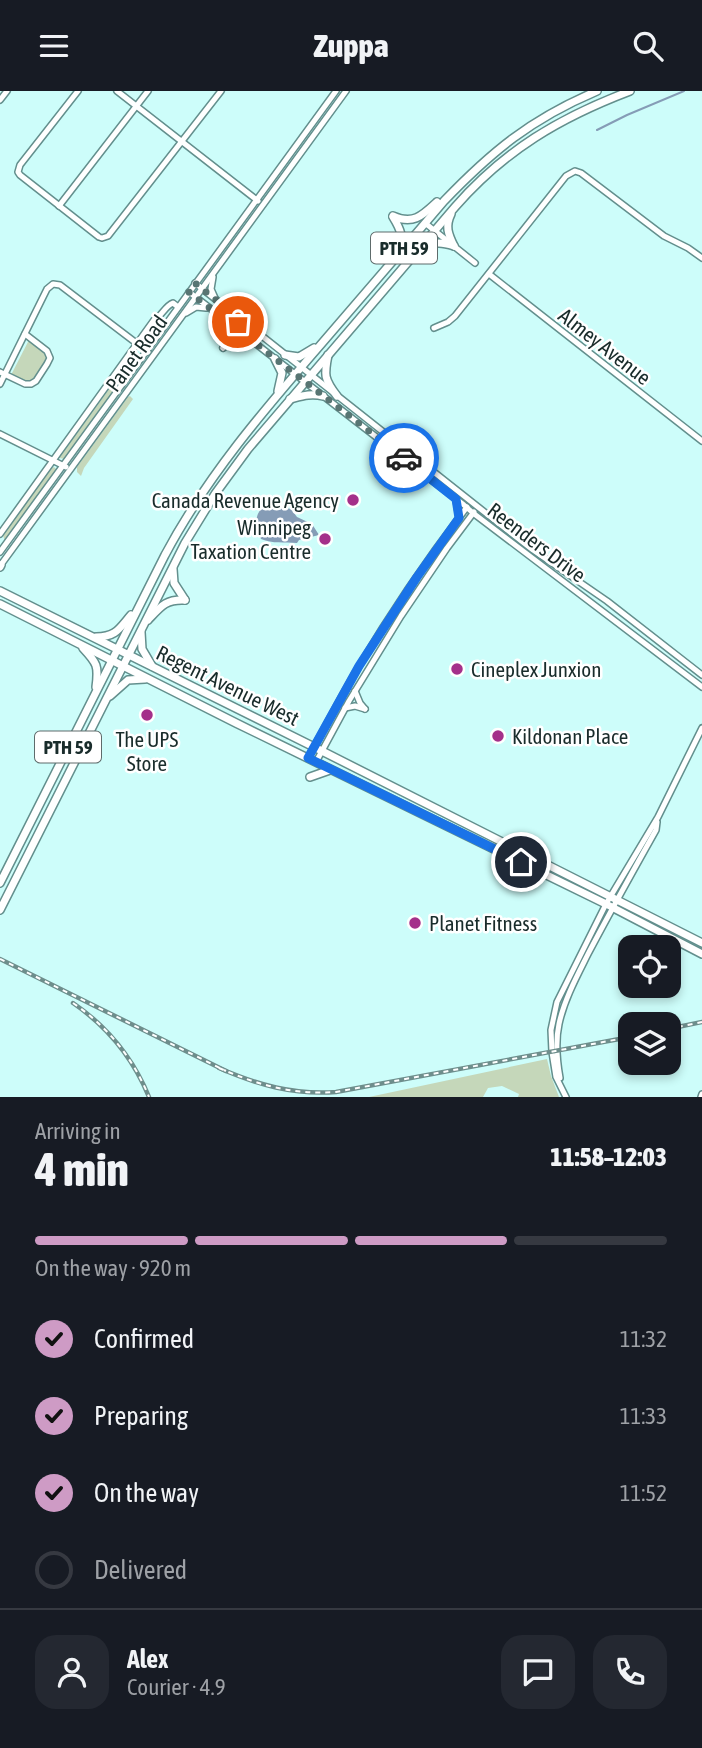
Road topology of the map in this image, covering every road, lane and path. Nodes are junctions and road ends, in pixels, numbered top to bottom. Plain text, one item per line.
1 (6, 91) edge
2 (78, 91) edge
3 (117, 91) edge
4 (148, 91) edge
5 (221, 91) edge
6 (336, 91) edge
7 (346, 91) edge
8 (597, 91) edge
9 (629, 91) edge
10 (0, 100) edge
11 (137, 107) junction
12 (182, 142) junction
13 (452, 193) junction
14 (257, 200) junction
15 (263, 205) junction
16 (60, 206) junction
17 (455, 207) junction
18 (425, 223) junction
19 (435, 230) junction
20 (454, 246) junction
21 (700, 253) edge
22 (392, 262) junction
23 (475, 263) dead end
24 (406, 264) junction
25 (215, 271) junction
26 (489, 274) junction
27 (195, 283) junction
28 (201, 289) junction
29 (189, 292) junction
30 (195, 298) junction
31 (219, 303) junction
32 (178, 307) junction
33 (230, 311) junction
34 (214, 312) junction
35 (183, 315) junction
36 (242, 321) junction
37 (434, 328) dead end
38 (236, 329) junction
39 (25, 334) junction
40 (248, 339) junction
41 (323, 342) junction
42 (137, 345) junction
43 (275, 348) junction
44 (146, 351) junction
45 (285, 355) junction
46 (328, 355) junction
47 (153, 356) junction
48 (275, 359) junction
49 (298, 371) junction
50 (2, 373) edge
51 (308, 379) junction
52 (0, 383) edge
53 (277, 395) junction
54 (323, 395) junction
55 (337, 395) junction
56 (290, 399) junction
57 (0, 434) edge
58 (702, 442) edge
59 (405, 455) junction
60 (54, 462) junction
61 (62, 467) junction
62 (69, 472) junction
63 (456, 499) junction
64 (472, 502) junction
65 (467, 507) junction
66 (478, 507) junction
67 (473, 513) junction
68 (459, 518) junction
69 (0, 534) edge
70 (2, 549) edge
71 (0, 566) edge
72 (173, 566) junction
73 (2, 590) edge
74 (1, 604) edge
75 (138, 607) junction
76 (394, 611) junction
77 (401, 616) junction
78 (142, 628) junction
79 (91, 637) junction
80 (80, 645) junction
81 (117, 650) junction
82 (128, 655) junction
83 (111, 660) junction
84 (123, 666) junction
85 (152, 667) junction
86 (358, 668) junction
87 (367, 672) junction
88 (702, 675) edge
89 (152, 680) junction
90 (702, 687) edge
91 (355, 690) junction
92 (95, 693) junction
93 (344, 693) junction
94 (349, 701) junction
95 (105, 702) junction
96 (345, 708) junction
97 (247, 715) junction
98 (242, 726) junction
99 (702, 728) edge
100 (318, 750) junction
101 (312, 760) junction
102 (331, 769) junction
103 (310, 777) dead end
104 (467, 825) junction
105 (452, 829) junction
106 (480, 832) junction
107 (464, 835) junction
108 (517, 851) junction
109 (508, 856) junction
110 (528, 856) junction
111 (534, 869) junction
112 (545, 869) junction
113 (0, 883) edge
114 (611, 902) junction
115 (0, 911) edge
116 (702, 943) edge
117 (702, 954) edge
118 (566, 1097) edge

1 - 10 street
2 - 16 street
3 - 11 street
4 - 11 street
5 - 12 street
6 - 14 street, Panet Road
7 - 15 street, Panet Road
8 - 13 main road, PTH 59
9 - 17 main road, PTH 59
11 - 12 street
11 - 16 street
12 - 14 street
12 - 16 street
13 - 18 main road, PTH 59
13 - 22 main road
14 - 15 street
14 - 27 street, Panet Road
15 - 25 street, Panet Road
17 - 19 main road, PTH 59
17 - 20 main road
18 - 19 street
18 - 22 main road, PTH 59
19 - 20 street
19 - 24 main road, PTH 59
20 - 23 street
20 - 24 main road
21 - 26 street
22 - 41 main road, PTH 59
24 - 46 main road, PTH 59
25 - 28 street, Panet Road
25 - 31 street
26 - 37 street
26 - 58 street, Almey Avenue
27 - 28 street, Reenders Drive
27 - 29 street, Panet Road
28 - 30 street, Panet Road
28 - 31 street, Reenders Drive
29 - 30 street, Reenders Drive
29 - 32 street, Panet Road
30 - 34 street, Reenders Drive
30 - 35 street, Panet Road
31 - 33 street, Reenders Drive
32 - 42 street
32 - 44 street, Panet Road
33 - 36 street, Reenders Drive
33 - 36 street
34 - 35 street
34 - 36 street
34 - 38 street, Reenders Drive
35 - 47 street, Panet Road
36 - 43 street, Reenders Drive
38 - 40 street, Reenders Drive
38 - 40 street
38 - 43 street
39 - 42 street
39 - 50 street
39 - 50 street
40 - 48 street, Reenders Drive
41 - 45 main road
41 - 49 main road, PTH 59
42 - 44 street
42 - 60 street
43 - 45 street, Reenders Drive
44 - 47 street
44 - 61 street, Panet Road
45 - 49 street, Reenders Drive
46 - 51 main road, PTH 59
46 - 55 main road
47 - 62 street, Panet Road
48 - 49 street, Reenders Drive
48 - 53 main road
49 - 51 street, Reenders Drive
49 - 53 main road, PTH 59
50 - 52 street
51 - 54 street, Reenders Drive
51 - 55 street, Reenders Drive
51 - 56 main road, PTH 59
53 - 75 main road, PTH 59
54 - 56 main road
54 - 59 street, Reenders Drive
55 - 59 street, Reenders Drive
56 - 72 main road, PTH 59
57 - 60 street
59 - 63 street, Reenders Drive
59 - 64 street, Reenders Drive
60 - 61 street
60 - 69 street
61 - 62 street
61 - 70 street, Panet Road
62 - 71 street, Panet Road
63 - 65 street, Reenders Drive
63 - 68 street
64 - 65 street
64 - 66 street, Reenders Drive
65 - 67 street, Reenders Drive
65 - 68 street
66 - 67 street
66 - 88 street, Reenders Drive
67 - 77 street
67 - 90 street, Reenders Drive
68 - 76 street
69 - 70 street
72 - 78 main road, PTH 59
72 - 78 main road
73 - 79 main road, Regent Avenue West
74 - 80 main road, Regent Avenue West
75 - 79 main road
75 - 81 main road, PTH 59
76 - 77 street
76 - 86 street
77 - 87 street
78 - 82 main road, PTH 59
78 - 85 main road
79 - 81 main road, Regent Avenue West
80 - 83 main road, Regent Avenue West
80 - 92 main road
81 - 82 main road, Regent Avenue West
81 - 83 main road, PTH 59
82 - 84 main road, PTH 59
82 - 85 main road, Regent Avenue West
83 - 84 main road, Regent Avenue West
83 - 92 main road, PTH 59
84 - 89 main road, Regent Avenue West
84 - 95 main road, PTH 59
85 - 97 main road, Regent Avenue West
86 - 87 street
86 - 93 street
87 - 91 street
89 - 95 main road
89 - 98 main road, Regent Avenue West
91 - 94 street
91 - 96 street
92 - 113 main road, PTH 59
93 - 94 street
93 - 100 street
94 - 96 street
95 - 115 main road, PTH 59
96 - 100 street
97 - 98 main road
97 - 100 main road, Regent Avenue West
98 - 101 main road, Regent Avenue West
99 - 114 street
100 - 101 street
100 - 104 main road, Regent Avenue West
101 - 102 main road, Regent Avenue West
102 - 103 main road
102 - 105 main road, Regent Avenue West
104 - 105 main road
104 - 106 main road, Regent Avenue West
105 - 107 main road, Regent Avenue West
106 - 107 main road
106 - 108 main road, Regent Avenue West
107 - 109 main road, Regent Avenue West
108 - 109 main road
108 - 110 main road, Regent Avenue West
109 - 111 main road, Regent Avenue West
110 - 111 main road
110 - 112 main road, Regent Avenue West
111 - 112 main road, Regent Avenue West
112 - 114 main road, Regent Avenue West
114 - 116 main road, Regent Avenue West
114 - 117 main road, Regent Avenue West
114 - 118 street

